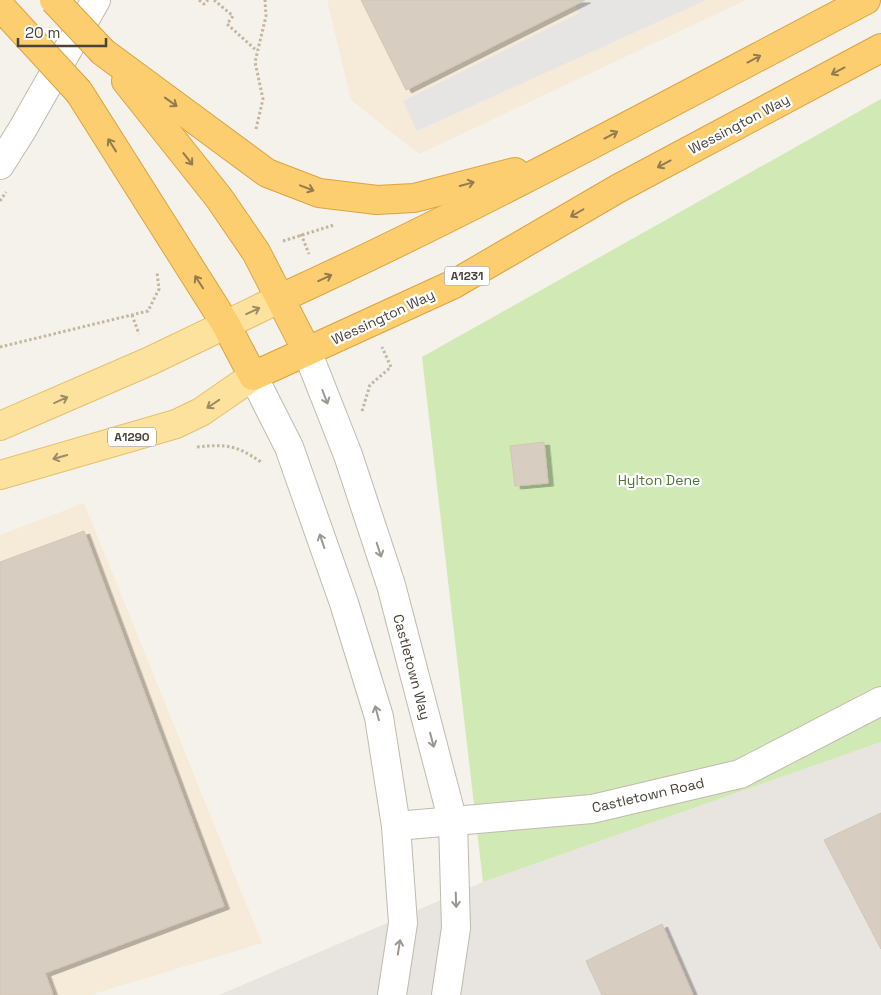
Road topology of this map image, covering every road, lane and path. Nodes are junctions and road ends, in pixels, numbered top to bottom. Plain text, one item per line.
1 (54, 0) edge
2 (96, 0) edge
3 (199, 0) edge
4 (208, 0) edge
5 (214, 0) edge
6 (265, 0) edge
7 (866, 0) edge
8 (0, 6) edge
9 (881, 48) edge
10 (257, 51) junction
11 (103, 52) junction
12 (255, 133) dead end
13 (568, 158) junction
14 (0, 165) edge
15 (281, 298) junction
16 (225, 323) junction
17 (308, 351) junction
18 (253, 376) junction
19 (0, 426) edge
20 (0, 475) edge
21 (881, 701) edge
22 (453, 822) junction
23 (396, 826) junction
24 (392, 995) edge
25 (436, 995) edge
26 (446, 995) edge

1 - 11 highway, bridge
2 - 14 street
3 - 4 path
5 - 10 path
6 - 10 path
13 -> 7 highway
16 -> 8 highway, bridge
9 -> 17 highway, Wessington Way / A1231
10 - 12 path
11 -> 13 highway
11 -> 15 highway
15 -> 13 highway
16 -> 15 main road
15 - 17 highway
16 - 18 highway
19 -> 16 main road
17 - 18 highway, Wessington Way / A1231
17 -> 22 street, Castletown Way
18 -> 20 main road, Wessington Way / A1290
23 -> 18 street
21 - 22 street, Castletown Road
22 - 23 street, Castletown Road
22 -> 26 street, Castletown Way
24 -> 23 street
25 - 26 street

